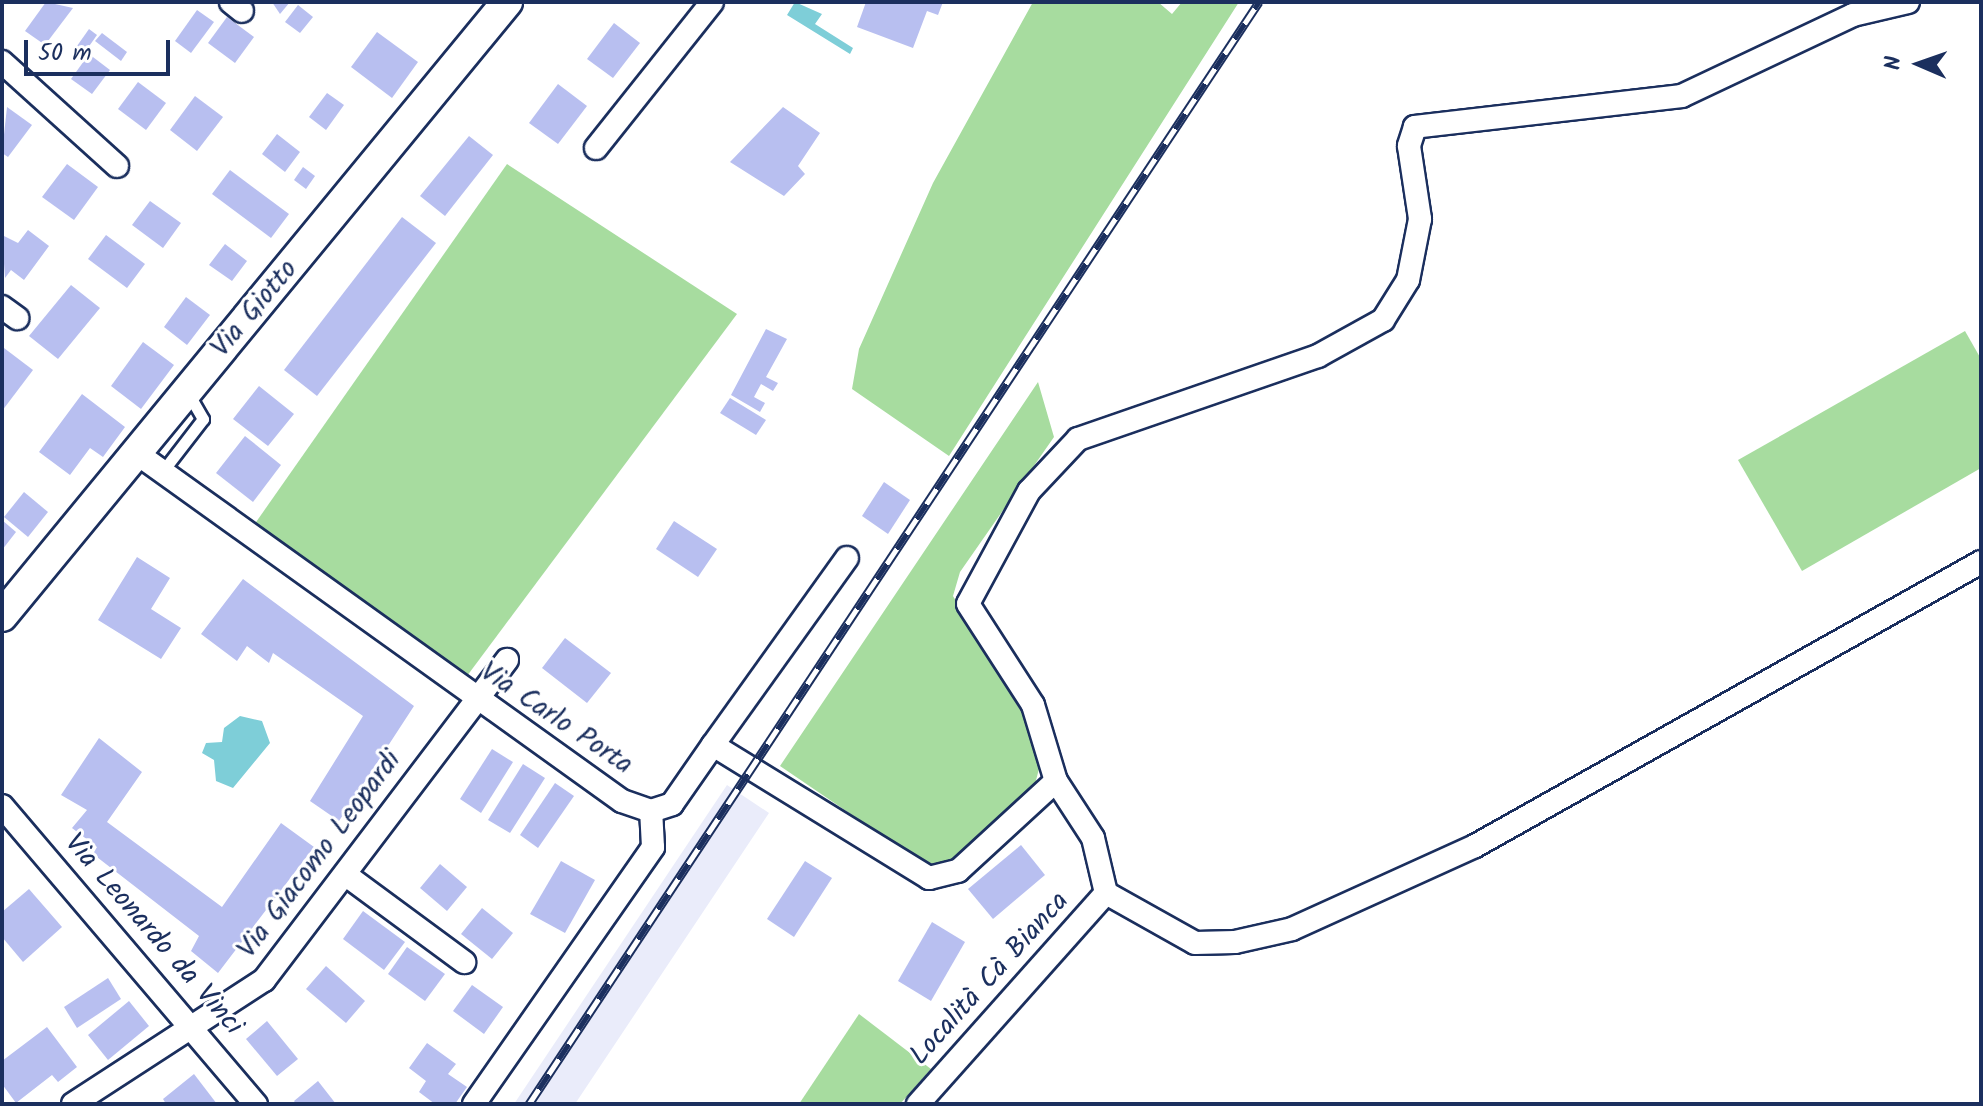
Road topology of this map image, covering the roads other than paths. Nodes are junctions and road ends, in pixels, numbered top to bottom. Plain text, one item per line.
1 (507, 2) edge
2 (712, 2) edge
3 (1908, 2) edge
4 (2, 62) edge
5 (596, 148) dead end
6 (117, 166) dead end
7 (186, 392) junction
8 (135, 452) junction
9 (162, 472) junction
10 (847, 558) dead end
11 (1981, 562) edge
12 (2, 616) edge
13 (507, 660) dead end
14 (474, 700) junction
15 (713, 745) junction
16 (1056, 781) junction
17 (2, 806) edge
18 (651, 811) junction
19 (346, 875) junction
20 (1106, 893) junction
21 (464, 962) dead end
22 (193, 1027) junction
23 (73, 1104) edge
24 (256, 1104) edge
25 (474, 1104) edge
26 (918, 1104) edge

1 - 7 street, Via Giotto
2 - 5 street
3 - 16 street
4 - 6 street
7 - 8 street, Via Giotto
7 - 9 lane
8 - 9 street, Via Carlo Porta
8 - 12 street, Via Giotto
9 - 14 street, Via Carlo Porta
10 - 15 street, Via Carlo Porta
11 - 20 street
13 - 14 street, Via Giacomo Leopardi
14 - 18 street, Via Carlo Porta
14 - 19 street, Via Giacomo Leopardi
15 - 16 street
15 - 18 street, Via Carlo Porta
16 - 20 street
17 - 22 street, Via Leonardo da Vinci
18 - 25 street
19 - 21 street
19 - 22 street, Via Giacomo Leopardi
20 - 26 street, Località Cà Bianca
22 - 23 street, Via Giacomo Leopardi
22 - 24 street, Via Leonardo da Vinci

